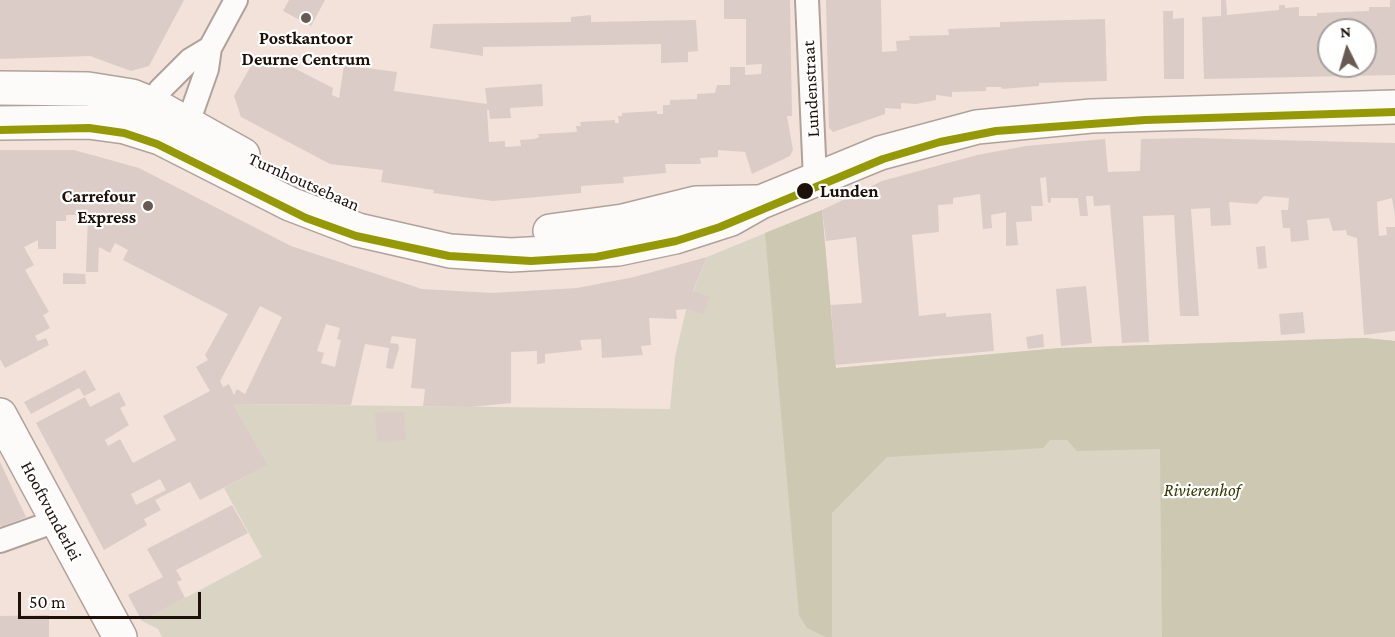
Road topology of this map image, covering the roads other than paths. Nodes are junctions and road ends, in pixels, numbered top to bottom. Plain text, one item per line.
1 (236, 0) edge
2 (807, 0) edge
3 (210, 48) junction
4 (0, 88) edge
5 (1395, 107) edge
6 (146, 117) junction
7 (0, 123) edge
8 (183, 136) junction
9 (815, 179) junction
10 (0, 415) edge
11 (56, 521) junction
12 (0, 541) edge
13 (120, 637) edge

1 - 3 street
2 - 9 street, Lundenstraat
3 - 6 street
3 - 8 street
4 - 6 main road, Turnhoutsebaan
5 - 9 main road, Turnhoutsebaan
6 - 7 main road, Turnhoutsebaan
6 - 8 main road, Turnhoutsebaan
8 - 9 main road, Turnhoutsebaan
10 - 11 main road, Hooftvunderlei
11 - 12 street
11 - 13 main road, Hooftvunderlei

